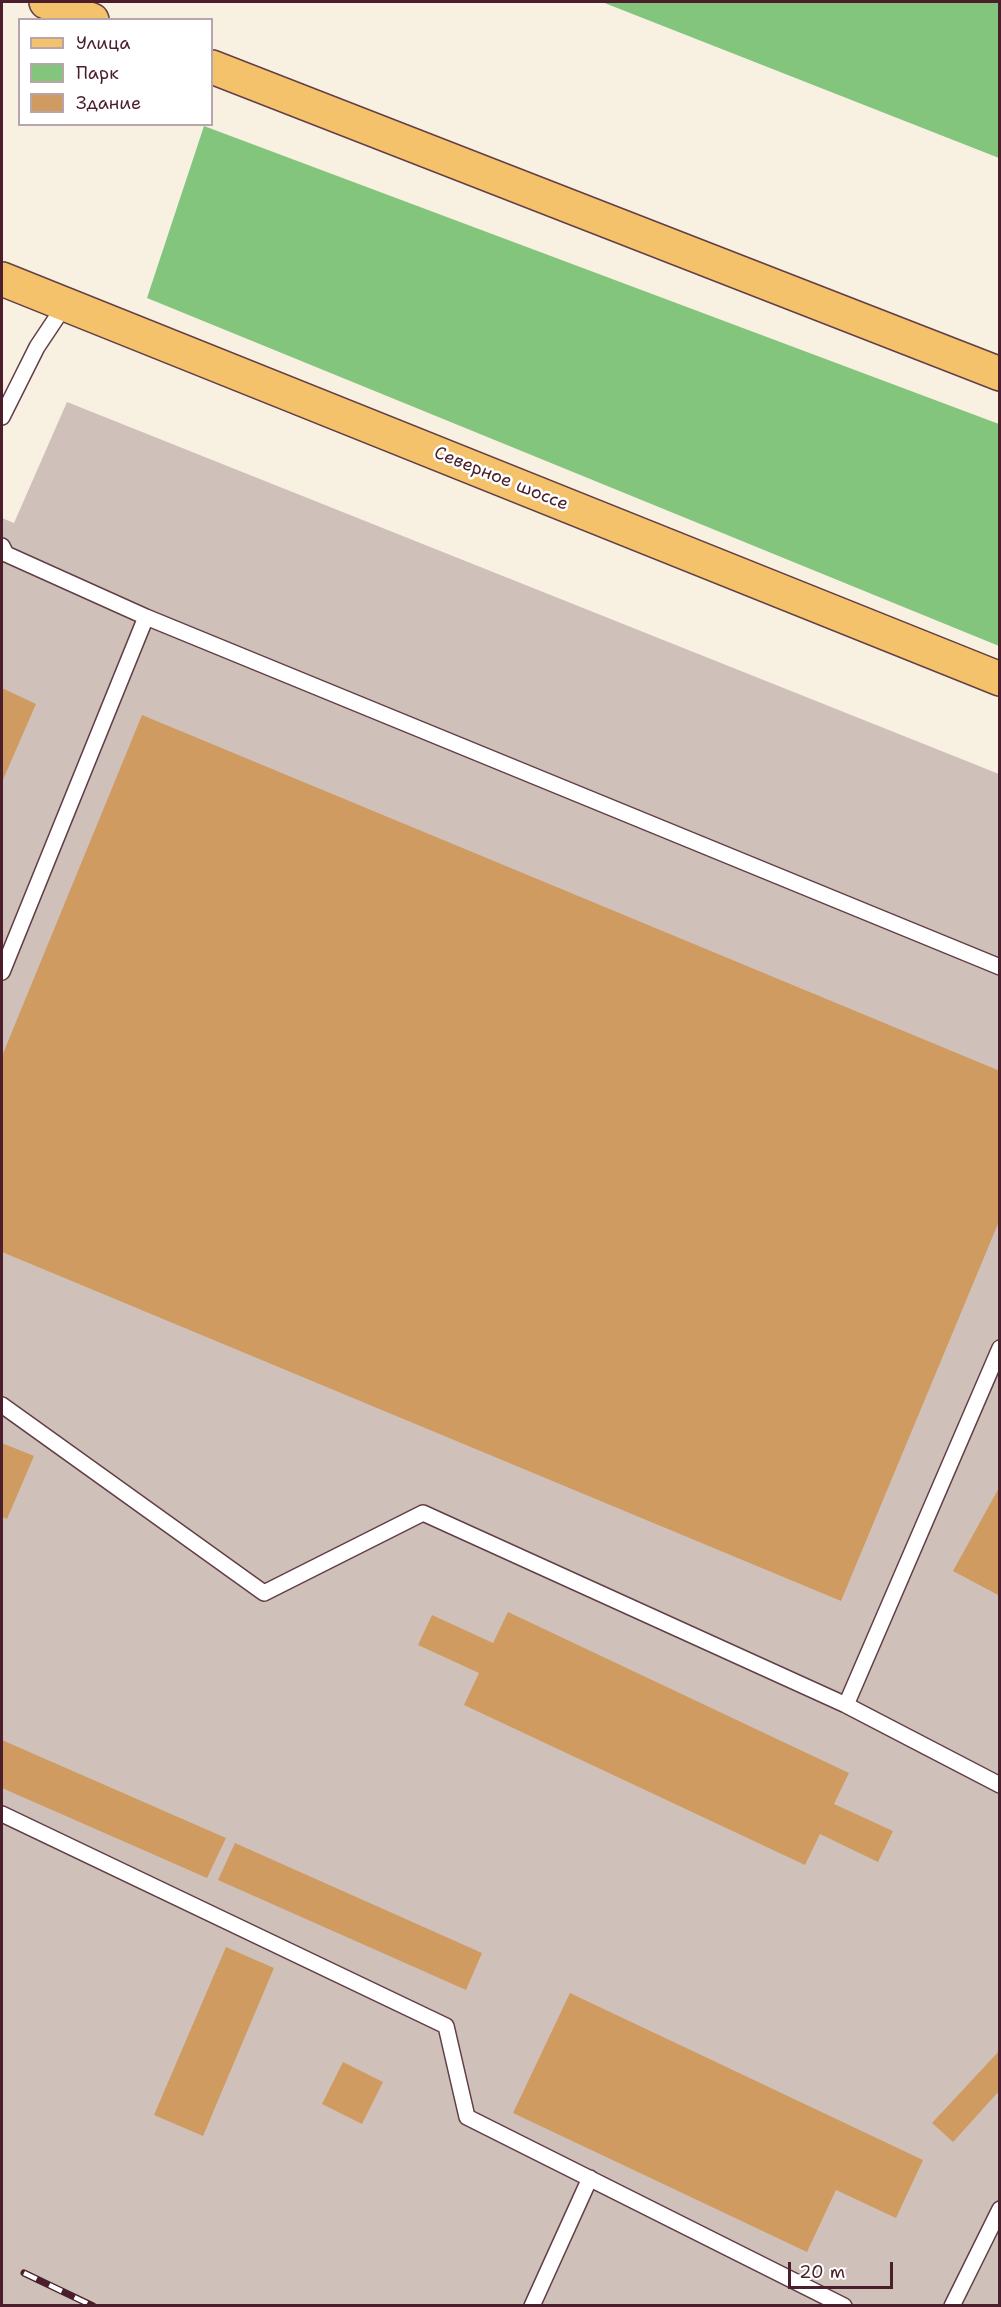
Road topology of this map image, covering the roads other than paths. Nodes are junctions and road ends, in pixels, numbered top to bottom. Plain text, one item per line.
1 (46, 2) edge
2 (87, 18) edge
3 (213, 67) edge
4 (2, 279) edge
5 (65, 305) junction
6 (999, 374) edge
7 (2, 417) edge
8 (3, 554) edge
9 (146, 617) junction
10 (999, 679) edge
11 (999, 967) edge
12 (2, 972) edge
13 (999, 1348) edge
14 (2, 1405) edge
15 (846, 1705) junction
16 (999, 1785) edge
17 (2, 1814) edge
18 (590, 2178) junction
19 (999, 2209) edge
20 (532, 2306) edge
21 (844, 2306) edge
22 (952, 2306) edge

1 - 2 main road
3 - 6 main road
4 - 5 main road, Северное шоссе
5 - 7 lane
5 - 10 main road, Северное шоссе
8 - 9 lane
9 - 11 lane
9 - 12 lane
13 - 15 lane
14 - 15 lane
15 - 16 lane
17 - 18 lane
18 - 20 lane
18 - 21 lane
19 - 22 lane

